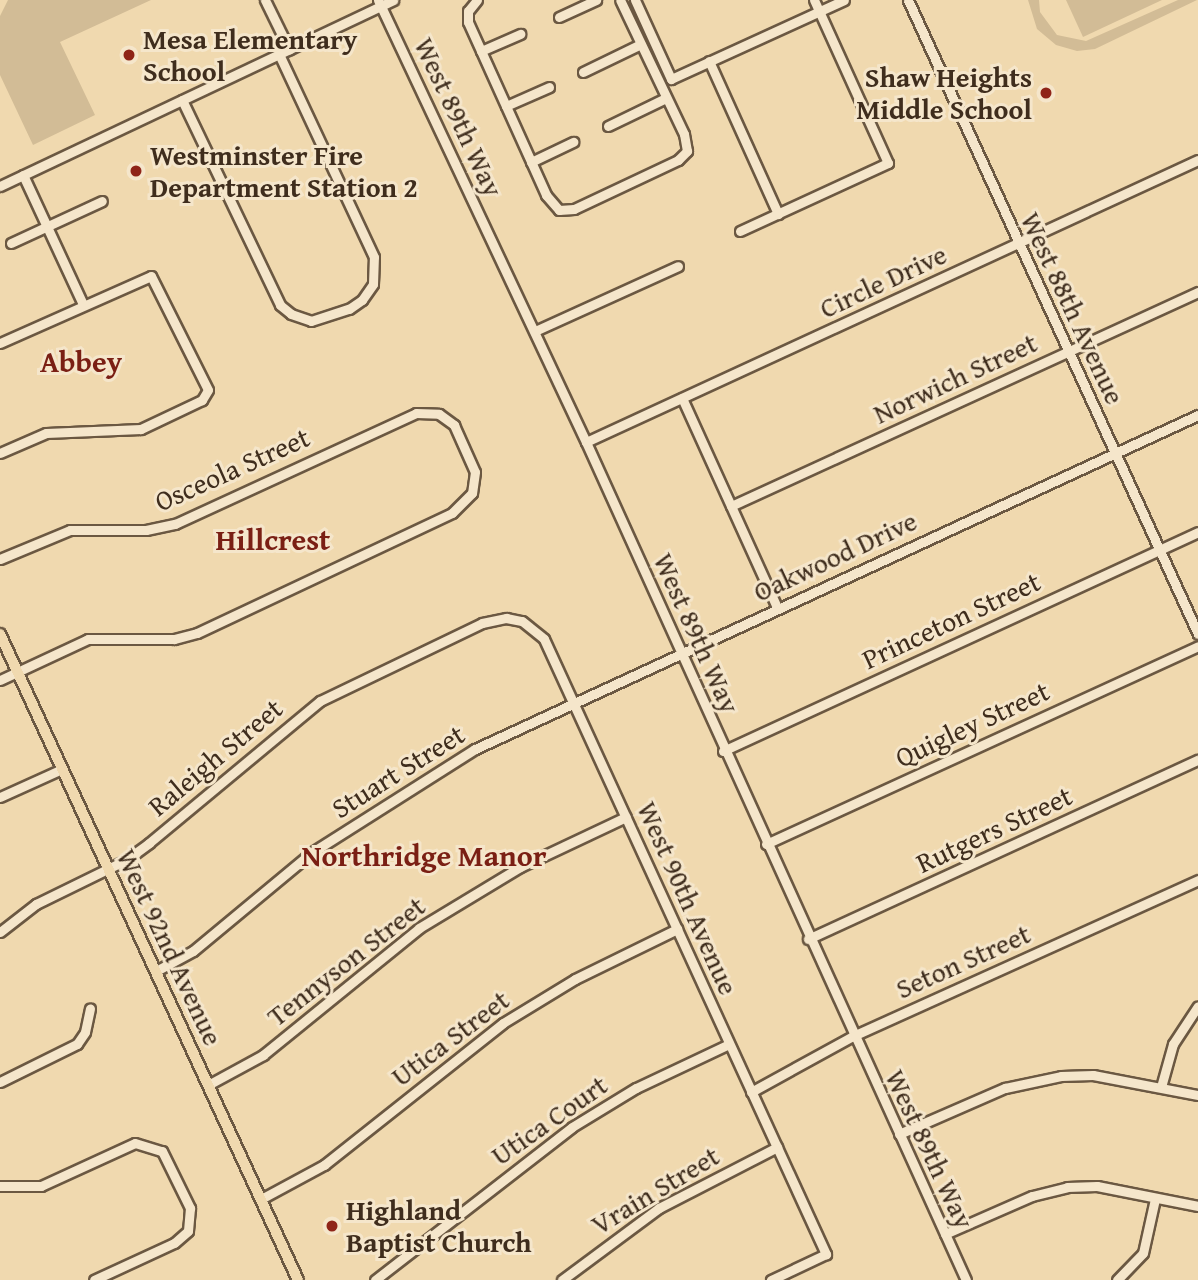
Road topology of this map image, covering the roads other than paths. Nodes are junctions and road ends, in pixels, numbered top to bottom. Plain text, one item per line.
1 (265, 0) edge
2 (393, 0) edge
3 (477, 0) edge
4 (596, 0) edge
5 (620, 0) edge
6 (635, 0) edge
7 (814, 0) edge
8 (844, 0) edge
9 (908, 0) edge
10 (380, 3) edge
11 (819, 11) junction
12 (559, 17) dead end
13 (520, 34) dead end
14 (641, 44) junction
15 (481, 51) junction
16 (284, 52) junction
17 (709, 61) junction
18 (583, 72) dead end
19 (549, 87) dead end
20 (666, 98) junction
21 (182, 100) junction
22 (506, 107) junction
23 (608, 126) dead end
24 (573, 142) dead end
25 (1198, 160) edge
26 (531, 162) junction
27 (23, 175) junction
28 (0, 186) edge
29 (102, 201) dead end
30 (778, 214) junction
31 (48, 226) junction
32 (740, 231) dead end
33 (11, 243) dead end
34 (1019, 243) junction
35 (678, 266) dead end
36 (1198, 292) edge
37 (83, 304) junction
38 (535, 331) junction
39 (0, 343) edge
40 (1069, 352) junction
41 (682, 398) junction
42 (1198, 415) edge
43 (586, 442) junction
44 (0, 453) edge
45 (1115, 453) junction
46 (731, 506) junction
47 (1198, 532) edge
48 (1159, 549) junction
49 (0, 559) edge
50 (777, 607) junction
51 (468, 630) joint
52 (0, 634) edge
53 (1198, 634) edge
54 (1198, 646) edge
55 (681, 652) junction
56 (18, 672) junction
57 (0, 680) edge
58 (574, 703) junction
59 (723, 751) junction
60 (1198, 760) edge
61 (62, 769) junction
62 (0, 797) edge
63 (626, 817) junction
64 (766, 844) junction
65 (108, 868) junction
66 (1198, 880) edge
67 (677, 929) junction
68 (0, 932) edge
69 (808, 939) junction
70 (156, 971) junction
71 (1198, 1006) edge
72 (90, 1009) dead end
73 (853, 1036) junction
74 (729, 1044) junction
75 (0, 1082) edge
76 (208, 1085) junction
77 (1161, 1087) junction
78 (751, 1091) junction
79 (1198, 1095) edge
80 (899, 1134) junction
81 (777, 1147) junction
82 (0, 1186) edge
83 (261, 1199) junction
84 (1155, 1199) junction
85 (1198, 1206) edge
86 (945, 1234) junction
87 (94, 1280) edge
88 (298, 1280) edge
89 (375, 1280) edge
90 (562, 1280) edge
91 (772, 1280) edge
92 (966, 1280) edge
93 (1117, 1280) edge

1 - 16 street
2 - 10 street
3 - 15 street
4 - 12 street
5 - 14 street
6 - 17 street
7 - 11 street
8 - 11 street
9 - 34 street, West 88th Avenue
10 - 16 street
10 - 38 street, West 89th Way
11 - 17 street
11 - 30 street
13 - 15 street
14 - 18 street
14 - 20 street
15 - 22 street
16 - 21 street
16 - 21 street
17 - 30 street
19 - 22 street
20 - 23 street
20 - 26 street
21 - 27 street
22 - 26 street
24 - 26 street
25 - 34 street, Circle Drive
27 - 28 street
27 - 31 street
29 - 31 street
30 - 32 street
31 - 33 street
31 - 37 street
34 - 40 street, West 88th Avenue
34 - 41 street, Circle Drive
35 - 38 street
36 - 40 street, Norwich Street
37 - 39 street
37 - 44 street
38 - 43 street, West 89th Way
40 - 45 street, West 88th Avenue
40 - 46 street, Norwich Street
41 - 43 street, Circle Drive
41 - 46 street
42 - 45 street, Oakwood Drive
43 - 55 street, West 89th Way
45 - 48 street, West 88th Avenue
45 - 50 street, Oakwood Drive
46 - 50 street
47 - 48 street, Princeton Street
48 - 53 street, West 88th Avenue
48 - 59 street, Princeton Street
49 - 56 street, Osceola Street
50 - 55 street, Oakwood Drive
51 - 58 street, West 90th Avenue
51 - 65 street, Raleigh Street
52 - 56 main road, West 92nd Avenue
54 - 64 street, Quigley Street
55 - 58 street, Oakwood Drive
55 - 59 street, West 89th Way
56 - 57 street
56 - 61 main road, West 92nd Avenue
58 - 63 street, West 90th Avenue
58 - 70 street, Stuart Street
59 - 64 street, West 89th Way
60 - 69 street, Rutgers Street
61 - 62 street
61 - 65 main road, West 92nd Avenue
63 - 67 street, West 90th Avenue
63 - 76 street, Tennyson Street
64 - 69 street, West 89th Way
65 - 68 street, Raleigh Street
65 - 70 main road, West 92nd Avenue
66 - 73 street, Seton Street
67 - 74 street, West 90th Avenue
67 - 83 street, Utica Street
69 - 73 street, West 89th Way
70 - 76 main road, West 92nd Avenue
71 - 77 street
72 - 75 street
73 - 78 street, Seton Street
73 - 80 street, West 89th Way
74 - 78 street, West 90th Avenue
74 - 89 street, Utica Court
76 - 83 main road, West 92nd Avenue
77 - 79 street
77 - 80 street
78 - 81 street, West 90th Avenue
80 - 86 street, West 89th Way
81 - 90 street, Vrain Street
81 - 91 street, West 90th Avenue
82 - 87 street
83 - 88 main road, West 92nd Avenue
84 - 85 street
84 - 86 street
84 - 93 street
86 - 92 street, West 89th Way

